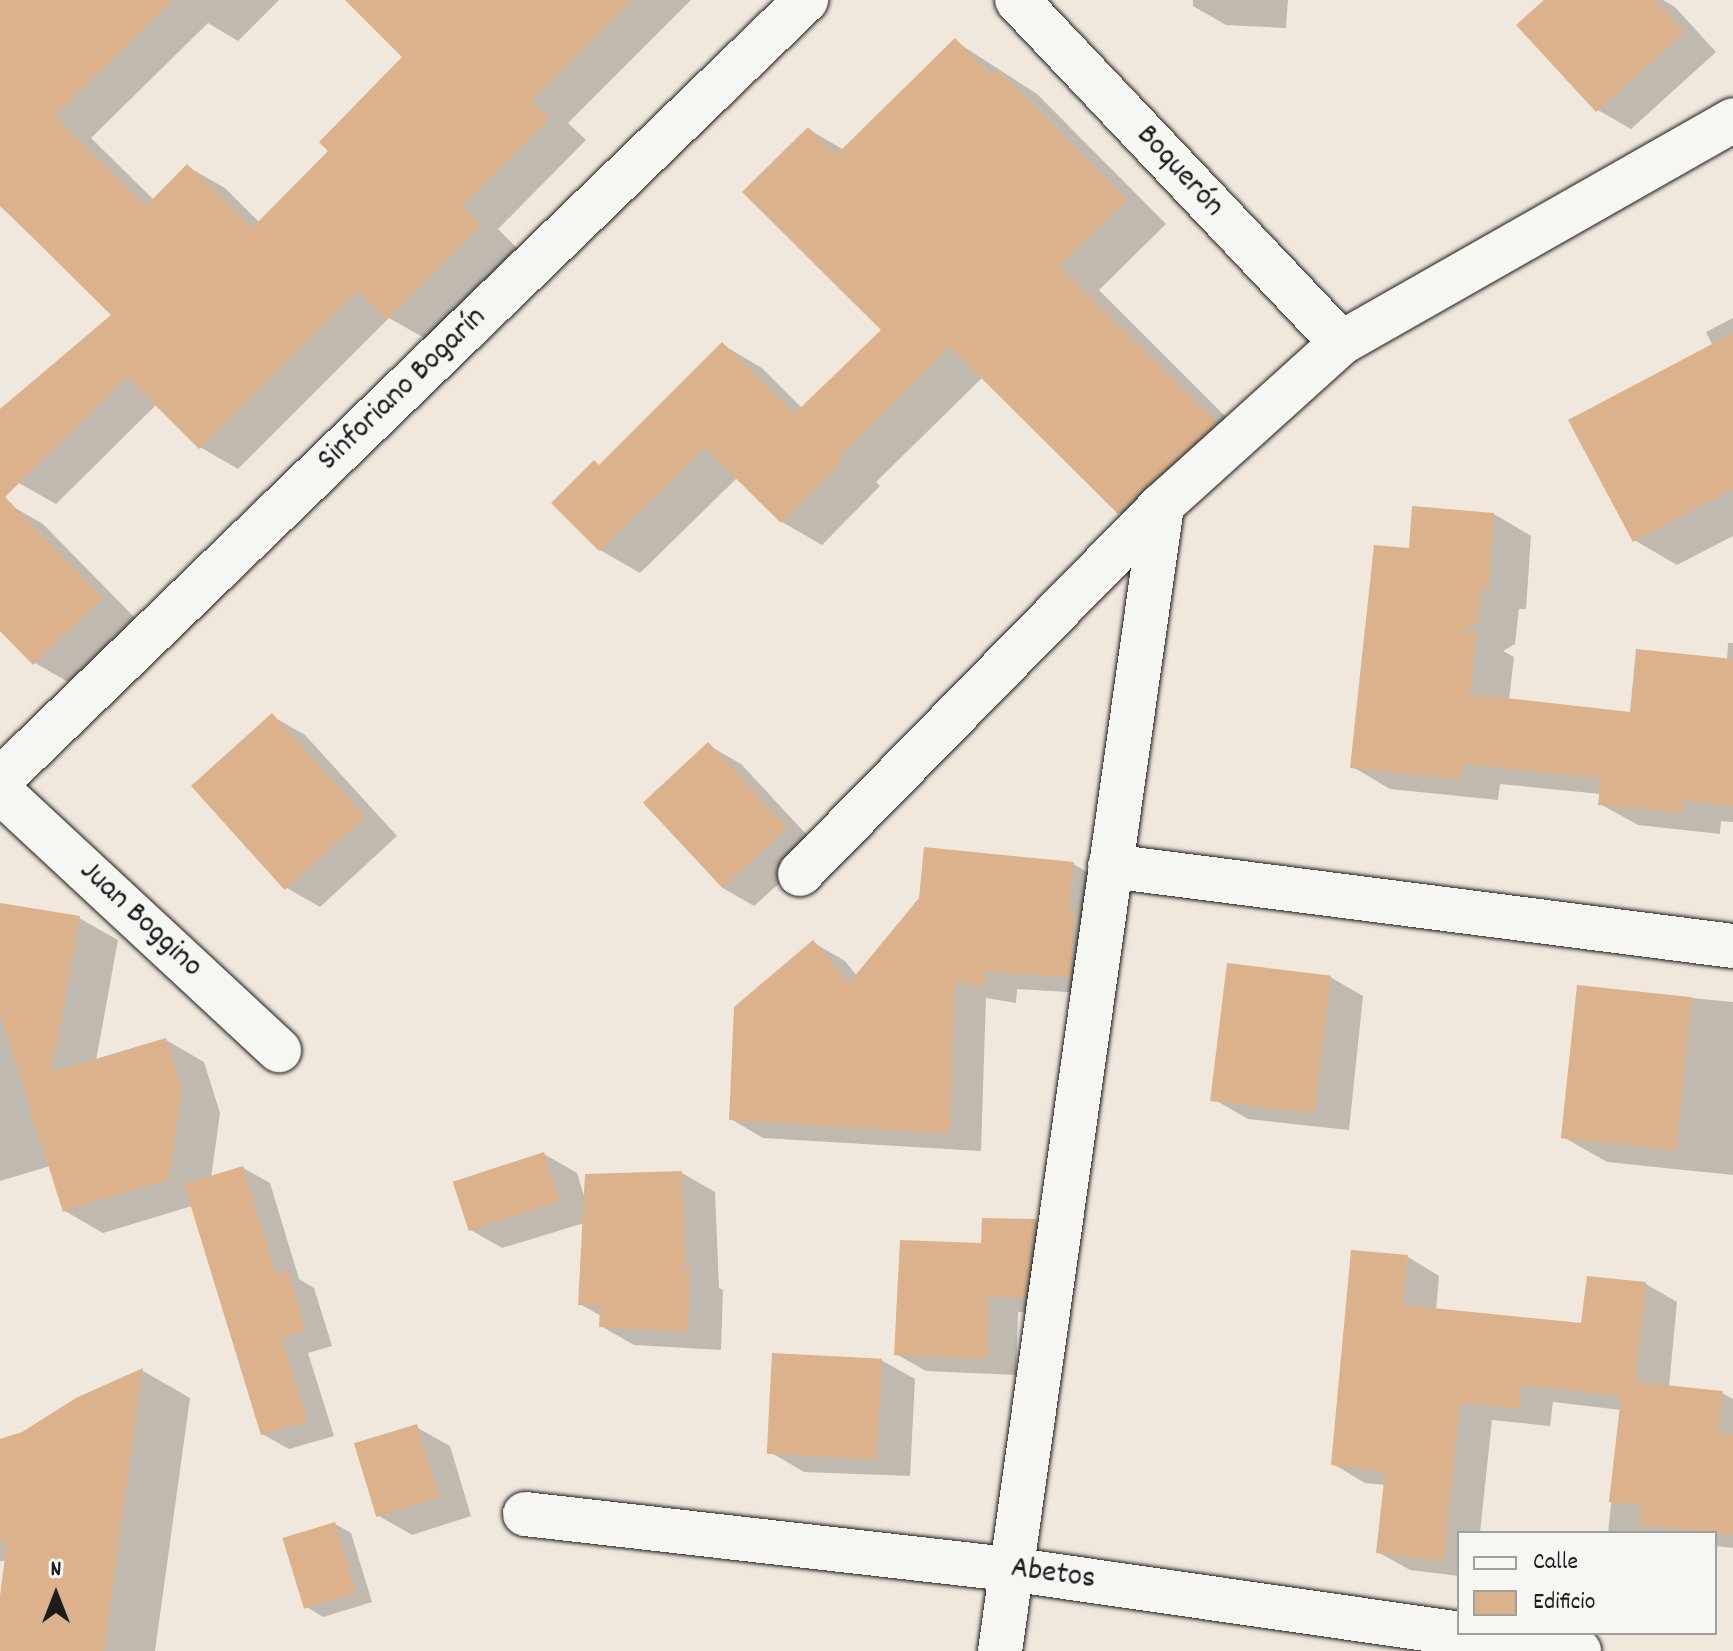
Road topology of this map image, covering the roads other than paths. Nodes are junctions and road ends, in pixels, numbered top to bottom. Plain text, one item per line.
1 (806, 0) edge
2 (1017, 0) edge
3 (1733, 120) edge
4 (1341, 343) junction
5 (1162, 505) junction
6 (0, 780) edge
7 (0, 791) edge
8 (1110, 866) junction
9 (800, 874) dead end
10 (1733, 946) edge
11 (279, 1050) dead end
12 (525, 1514) dead end
13 (1009, 1569) junction
14 (1457, 1633) edge
15 (1468, 1635) edge
16 (1000, 1651) edge
17 (1579, 1651) edge

1 - 6 street, Sinforiano Bogarín
2 - 4 street, Boquerón
3 - 4 street
4 - 5 street
5 - 8 street
5 - 9 street
7 - 11 street, Juan Boggino
8 - 10 street
8 - 13 street
12 - 13 street, Abetos
13 - 14 street, Abetos
13 - 16 street
15 - 17 street, Abetos

